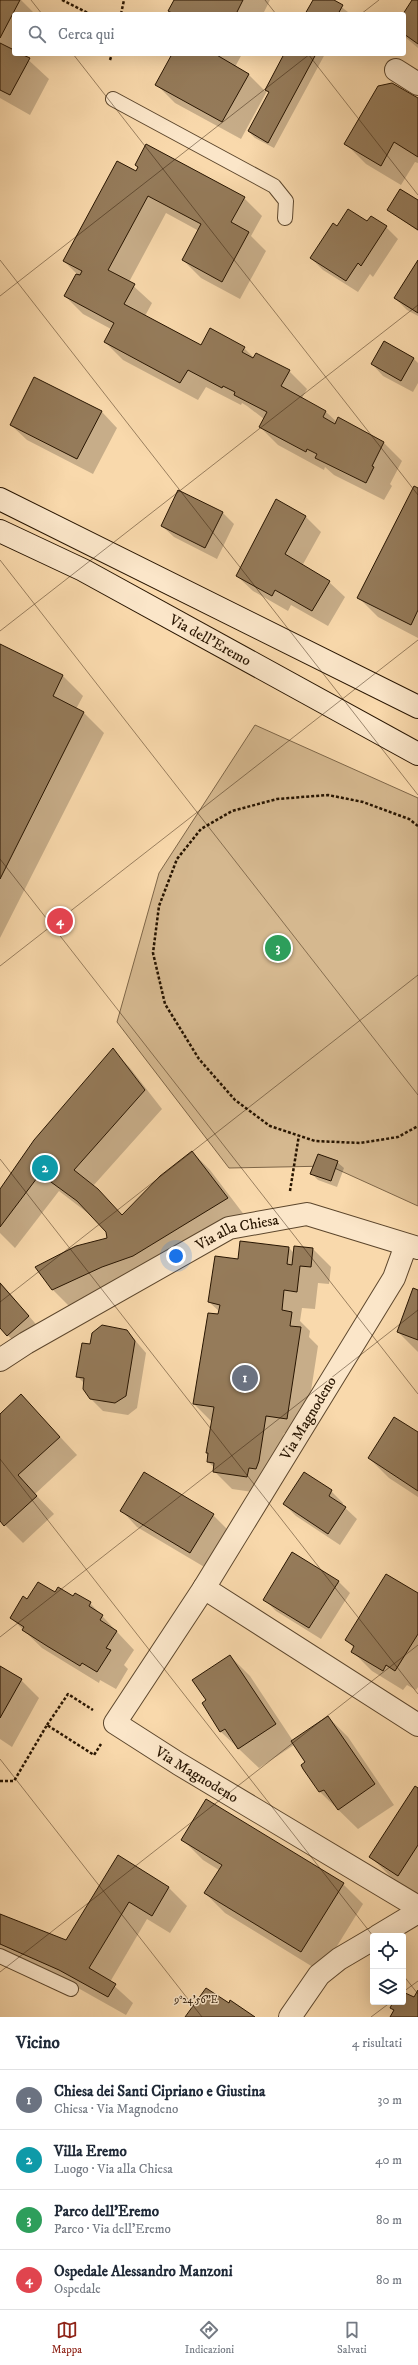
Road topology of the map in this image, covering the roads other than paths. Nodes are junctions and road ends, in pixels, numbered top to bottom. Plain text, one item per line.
1 (396, 70) dead end
2 (418, 84) edge
3 (113, 100) dead end
4 (285, 218) dead end
5 (0, 499) edge
6 (0, 531) edge
7 (418, 707) edge
8 (418, 754) edge
9 (412, 1246) edge
10 (0, 1360) edge
11 (204, 1588) junction
12 (418, 1725) edge
13 (418, 1907) edge
14 (418, 1912) edge
15 (383, 1933) edge
16 (370, 1941) edge
17 (0, 1956) edge
18 (71, 1989) dead end
19 (290, 2017) edge

1 - 2 street
3 - 4 lane
5 - 7 street, Via dell'Eremo
6 - 8 street, Via dell'Eremo
9 - 10 street, Via alla Chiesa
9 - 11 street, Via Magnodeno
11 - 12 street
11 - 13 street, Via Magnodeno
14 - 15 street
16 - 19 street
17 - 18 lane

